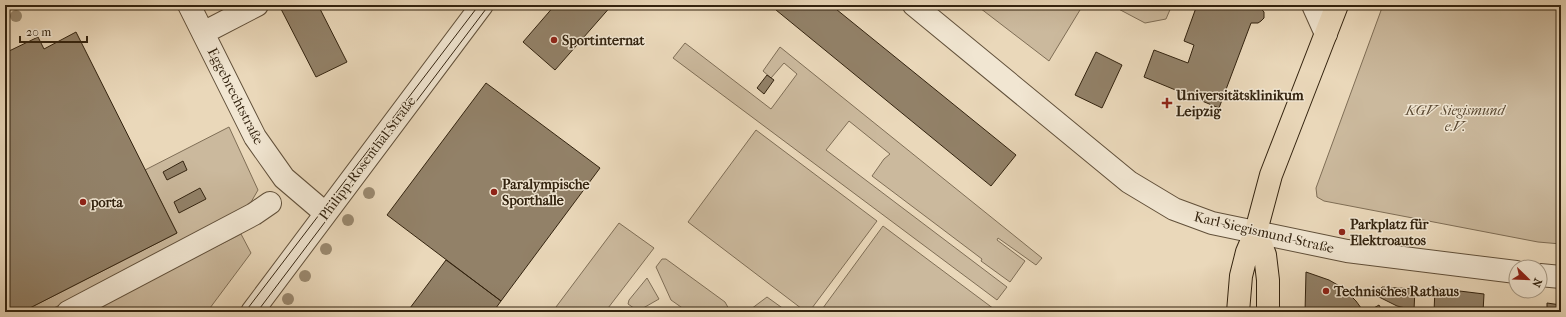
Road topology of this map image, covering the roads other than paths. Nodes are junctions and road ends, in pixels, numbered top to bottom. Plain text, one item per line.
1 (189, 5) edge
2 (257, 5) edge
3 (482, 5) edge
4 (914, 5) edge
5 (1313, 5) edge
6 (1337, 5) edge
7 (203, 33) junction
8 (1326, 34) junction
9 (270, 203) dead end
10 (325, 213) junction
11 (1256, 231) junction
12 (1508, 271) edge
13 (1548, 276) edge
14 (1561, 277) edge
15 (68, 312) edge
16 (252, 312) edge
17 (1238, 312) edge
18 (1268, 312) edge

1 - 7 street, Eggebrechtstraße
2 - 7 street
3 - 10 street, Philipp-Rosenthal-Straße
4 - 11 street, Karl-Siegismund-Straße
5 - 8 street
6 - 8 main road
7 - 10 street, Eggebrechtstraße
8 - 11 main road
9 - 15 street
10 - 16 street, Philipp-Rosenthal-Straße
11 - 12 street, Karl-Siegismund-Straße
11 - 17 main road
11 - 18 main road
13 - 14 street

